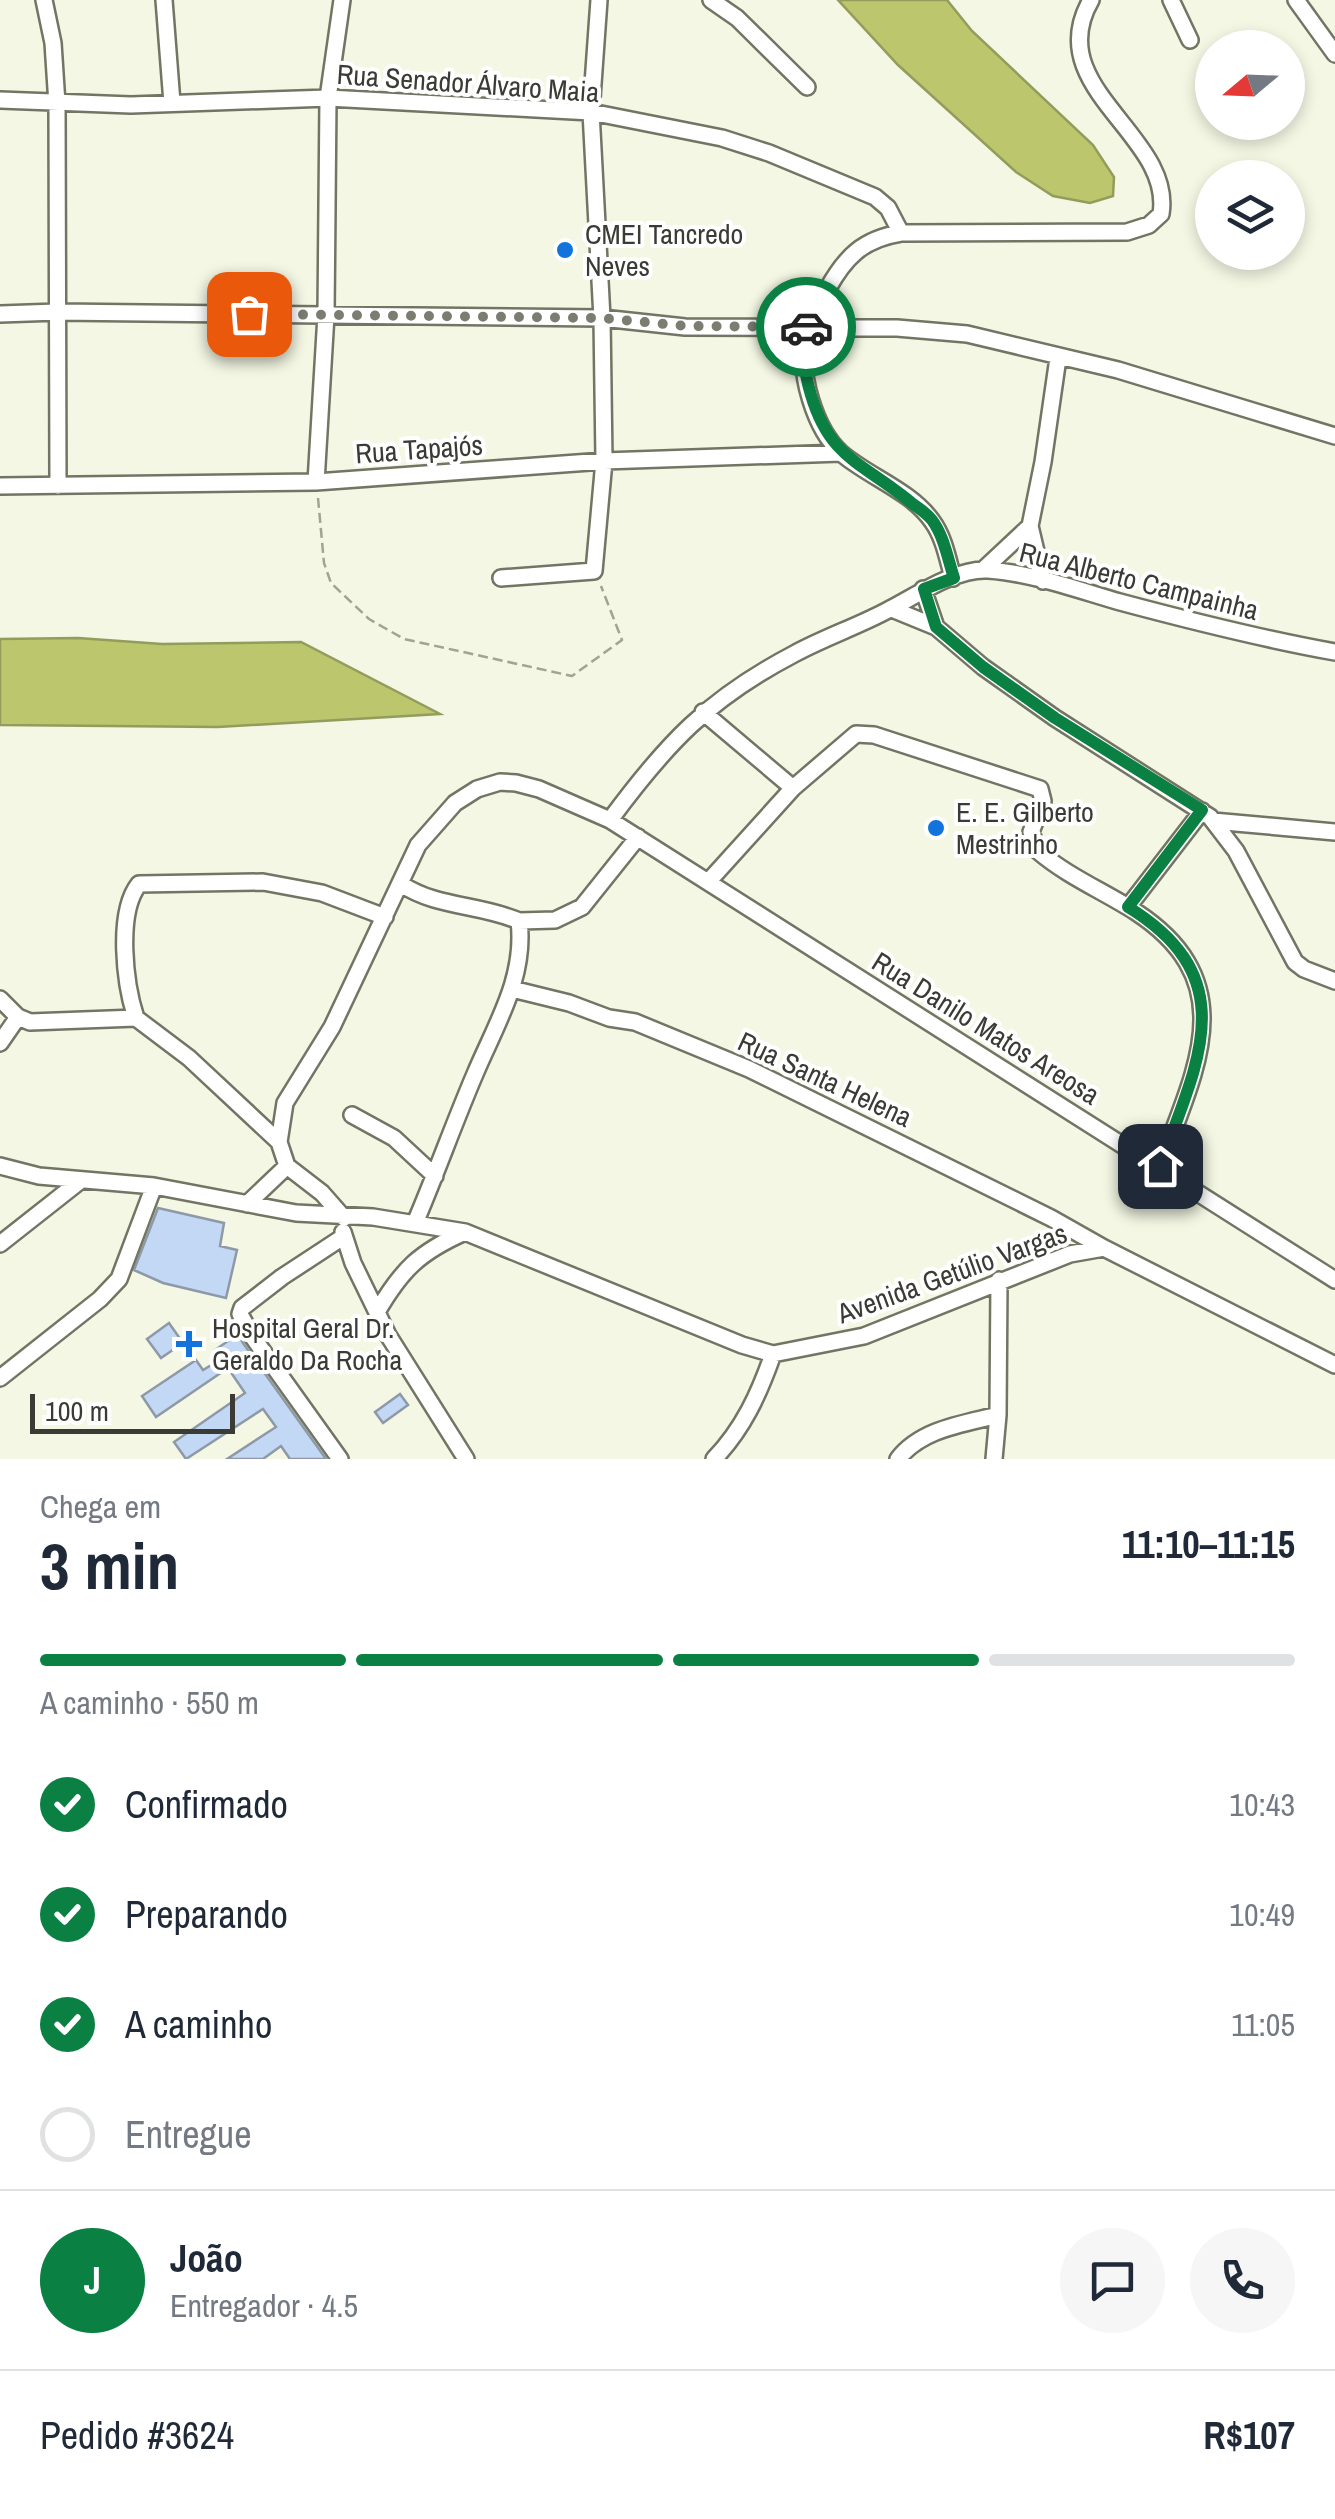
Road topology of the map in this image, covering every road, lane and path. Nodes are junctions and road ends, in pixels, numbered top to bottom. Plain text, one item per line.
1 (44, 0) edge
2 (164, 0) edge
3 (342, 0) edge
4 (599, 0) edge
5 (711, 0) edge
6 (1091, 0) edge
7 (1171, 0) edge
8 (1296, 0) edge
9 (1190, 40) dead end
10 (1335, 54) edge
11 (808, 86) dead end
12 (328, 98) junction
13 (0, 100) edge
14 (172, 102) junction
15 (57, 104) junction
16 (590, 112) junction
17 (901, 233) junction
18 (57, 312) junction
19 (0, 314) edge
20 (326, 315) junction
21 (602, 318) junction
22 (810, 327) junction
23 (1058, 358) junction
24 (1335, 436) edge
25 (842, 453) junction
26 (604, 461) junction
27 (316, 482) junction
28 (0, 486) edge
29 (58, 486) junction
30 (1030, 526) junction
31 (984, 569) junction
32 (594, 571) junction
33 (501, 578) dead end
34 (954, 578) junction
35 (1043, 581) junction
36 (924, 589) junction
37 (892, 608) junction
38 (936, 627) junction
39 (1335, 652) edge
40 (703, 712) junction
41 (793, 788) junction
42 (1208, 816) junction
43 (610, 820) junction
44 (1335, 832) edge
45 (638, 837) junction
46 (708, 882) junction
47 (401, 884) junction
48 (1128, 907) junction
49 (386, 918) junction
50 (520, 921) junction
51 (1335, 981) edge
52 (512, 989) junction
53 (0, 999) edge
54 (136, 1018) junction
55 (10, 1020) edge
56 (0, 1043) edge
57 (352, 1115) dead end
58 (280, 1142) junction
59 (0, 1166) edge
60 (287, 1166) junction
61 (1160, 1166) junction
62 (435, 1176) junction
63 (80, 1181) junction
64 (154, 1186) junction
65 (246, 1204) junction
66 (344, 1218) junction
67 (415, 1223) junction
68 (465, 1232) junction
69 (343, 1237) junction
70 (0, 1244) edge
71 (1104, 1248) junction
72 (999, 1280) junction
73 (1335, 1280) edge
74 (377, 1312) junction
75 (773, 1354) junction
76 (1335, 1365) edge
77 (0, 1378) edge
78 (998, 1415) junction
79 (340, 1459) edge
80 (466, 1459) edge
81 (714, 1459) edge
82 (898, 1459) edge
83 (994, 1459) edge

1 - 15 street
2 - 14 street
3 - 12 street
4 - 16 street
5 - 11 street
6 - 17 street
7 - 9 street
8 - 10 street
12 - 14 street, Rua Senador Álvaro Maia
12 - 16 street, Rua Senador Álvaro Maia
12 - 20 street
13 - 15 street, Rua Senador Álvaro Maia
14 - 15 street, Rua Senador Álvaro Maia
15 - 18 street
16 - 17 street, Rua Senador Álvaro Maia
16 - 21 street
17 - 22 street
18 - 19 street
18 - 20 street
18 - 29 street
20 - 21 street
20 - 27 street
21 - 22 street
21 - 26 street
22 - 23 street
22 - 25 street
23 - 24 street
23 - 30 street
25 - 26 street, Rua Tapajós
25 - 34 street
26 - 27 street, Rua Tapajós
26 - 32 street
27 - 29 street, Rua Tapajós
27 - 32 path
28 - 29 street, Rua Tapajós
30 - 31 street
30 - 35 street
31 - 34 street, Rua Alberto Campainha
31 - 35 street, Rua Alberto Campainha
32 - 33 street
34 - 36 street, Rua Alberto Campainha
35 - 39 street, Rua Alberto Campainha
36 - 37 street, Rua Alberto Campainha
36 - 38 street
37 - 38 street
37 - 40 street, Rua Alberto Campainha
38 - 42 street
40 - 41 street
40 - 43 street, Rua Alberto Campainha
41 - 46 street
41 - 48 street
42 - 44 street
42 - 48 street
42 - 51 street
43 - 45 street, Rua Danilo Matos Areosa
43 - 47 street
45 - 46 street, Rua Danilo Matos Areosa
45 - 50 street
46 - 61 street, Rua Danilo Matos Areosa
47 - 49 street
47 - 50 street
48 - 61 street
49 - 54 street
49 - 58 street
50 - 52 street
52 - 62 street
52 - 71 street, Rua Santa Helena
53 - 55 street
54 - 55 street
54 - 58 street
55 - 56 street
57 - 62 street
58 - 60 street
59 - 63 street, Avenida Getúlio Vargas
60 - 65 street
60 - 66 street
61 - 73 street, Rua Danilo Matos Areosa
62 - 67 street
63 - 64 street, Avenida Getúlio Vargas
63 - 70 street
64 - 65 street, Avenida Getúlio Vargas
64 - 77 street
65 - 66 street, Avenida Getúlio Vargas
66 - 67 street, Avenida Getúlio Vargas
66 - 69 street
67 - 68 street, Avenida Getúlio Vargas
68 - 74 street
68 - 75 street, Avenida Getúlio Vargas
69 - 74 street
69 - 79 street
71 - 72 street, Avenida Getúlio Vargas
71 - 76 street, Avenida Getúlio Vargas
72 - 75 street, Avenida Getúlio Vargas
72 - 78 street
74 - 80 street
75 - 81 street
78 - 82 street
78 - 83 street

